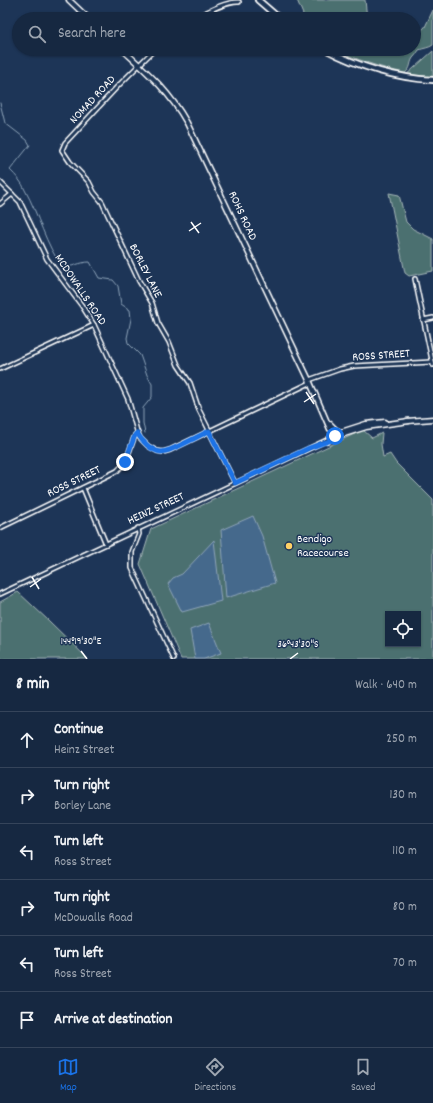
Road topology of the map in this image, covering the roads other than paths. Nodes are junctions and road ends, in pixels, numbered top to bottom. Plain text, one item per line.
1 (69, 0) edge
2 (258, 0) edge
3 (239, 2) dead end
4 (82, 12) edge
5 (210, 12) edge
6 (272, 12) edge
7 (129, 56) edge
8 (148, 56) edge
9 (340, 56) edge
10 (139, 65) junction
11 (433, 80) edge
12 (62, 150) joint
13 (0, 182) edge
14 (12, 194) junction
15 (0, 204) edge
16 (415, 279) dead end
17 (433, 318) edge
18 (423, 320) junction
19 (94, 325) junction
20 (432, 362) edge
21 (0, 369) edge
22 (309, 382) junction
23 (433, 419) edge
24 (209, 430) junction
25 (336, 432) junction
26 (137, 433) junction
27 (159, 452) joint
28 (235, 483) junction
29 (83, 488) junction
30 (0, 528) edge
31 (138, 528) junction
32 (106, 544) junction
33 (0, 594) edge
34 (174, 659) edge

1 - 4 street
2 - 6 main road
3 - 5 street
7 - 10 street, ROHS ROAD
8 - 10 street, NOMAD ROAD
9 - 11 main road
10 - 12 street, NOMAD ROAD
10 - 22 street, ROHS ROAD
12 - 24 street, BORLEY LANE
13 - 14 street, MCDOWALLS ROAD
14 - 15 street
14 - 19 street, MCDOWALLS ROAD
16 - 18 street
17 - 18 street
18 - 20 street
19 - 21 street
19 - 26 street, MCDOWALLS ROAD
20 - 22 street, ROSS STREET
22 - 24 street, ROSS STREET
22 - 25 street, ROHS ROAD
23 - 25 street, HEINZ STREET
24 - 27 street, ROSS STREET
24 - 28 street, BORLEY LANE
25 - 28 street, HEINZ STREET
26 - 27 street, MCDOWALLS ROAD
26 - 29 street, ROSS STREET
28 - 31 street, HEINZ STREET
29 - 30 street, ROSS STREET
29 - 32 street
31 - 32 street, HEINZ STREET
31 - 34 street
32 - 33 street, HEINZ STREET

